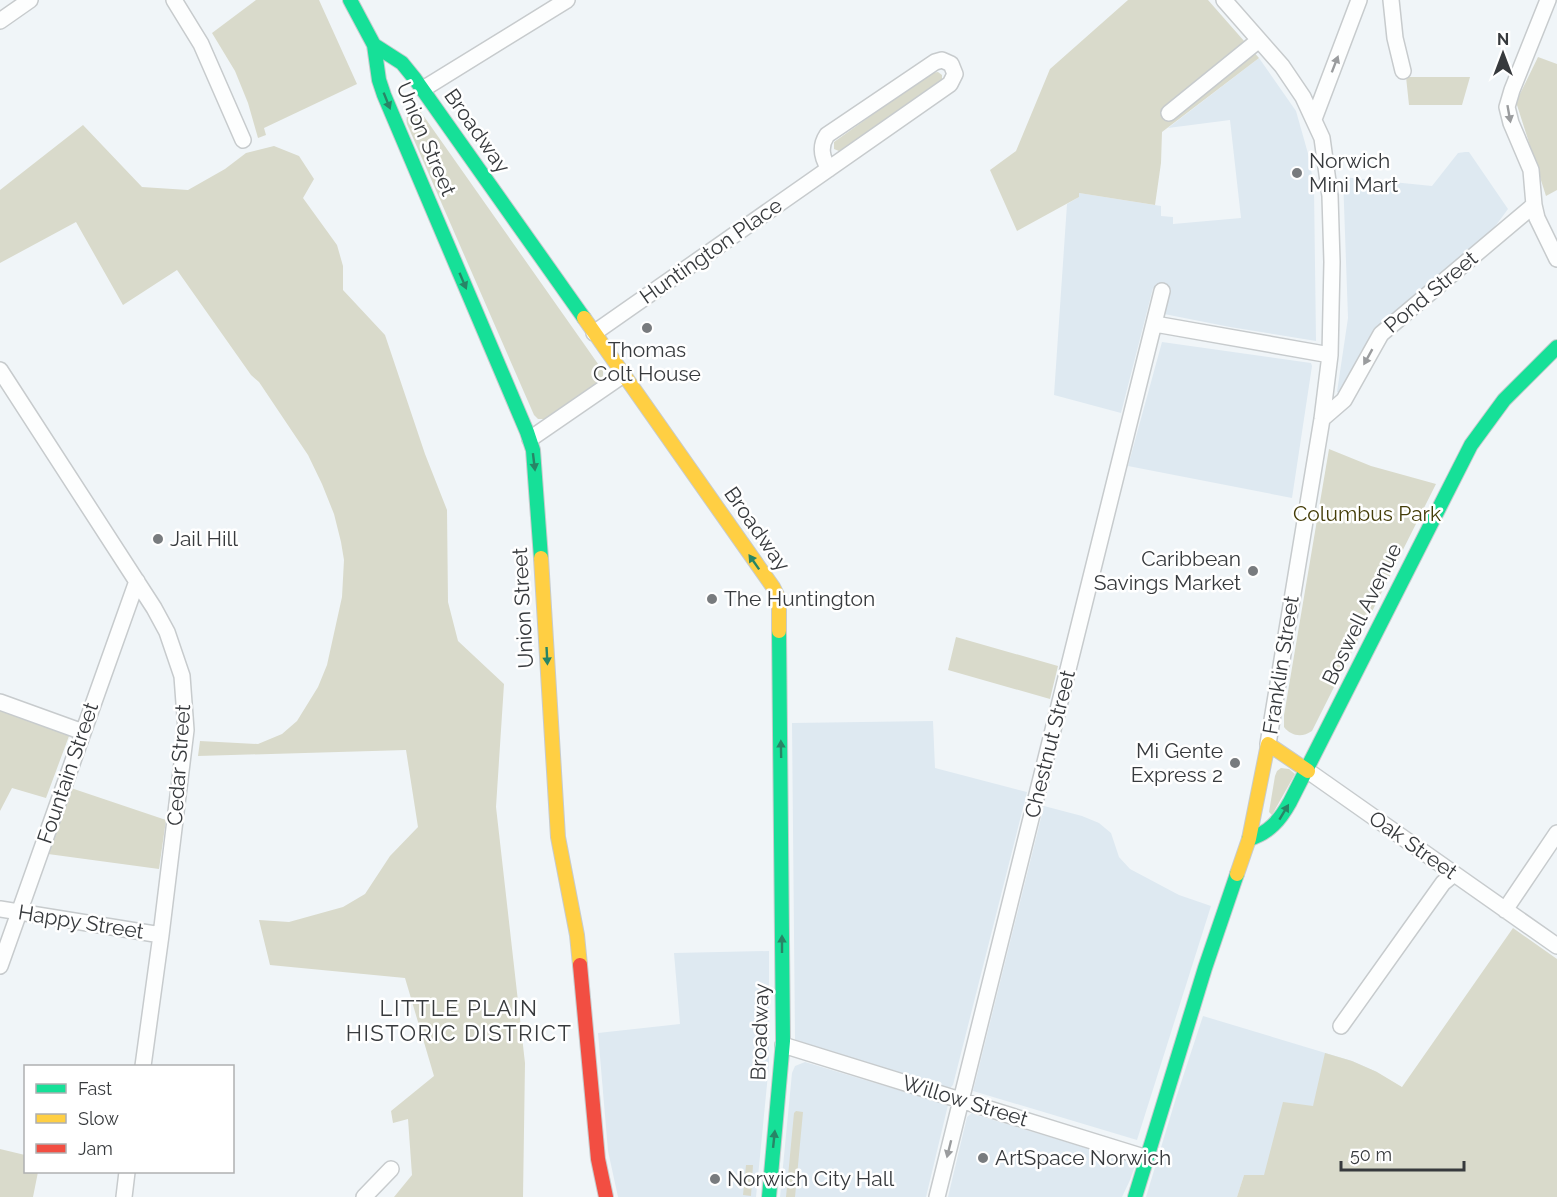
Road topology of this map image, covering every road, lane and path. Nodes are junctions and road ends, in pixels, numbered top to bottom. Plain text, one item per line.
1 (30, 0) edge
2 (174, 0) edge
3 (350, 0) edge
4 (567, 0) edge
5 (1224, 0) edge
6 (1359, 0) edge
7 (1391, 0) edge
8 (1548, 0) edge
9 (0, 21) edge
10 (1259, 40) junction
11 (374, 45) junction
12 (1403, 71) dead end
13 (423, 89) junction
14 (1169, 113) dead end
15 (1314, 119) junction
16 (243, 140) dead end
17 (829, 169) junction
18 (1534, 205) junction
19 (1557, 259) edge
20 (1162, 291) dead end
21 (1155, 324) junction
22 (594, 333) junction
23 (1557, 347) edge
24 (1330, 355) junction
25 (0, 370) edge
26 (623, 375) junction
27 (12, 390) junction
28 (0, 400) edge
29 (1322, 419) junction
30 (530, 439) junction
31 (137, 581) junction
32 (0, 702) edge
33 (83, 732) junction
34 (1268, 744) junction
35 (1308, 771) junction
36 (1557, 832) edge
37 (1249, 839) junction
38 (1454, 873) junction
39 (0, 909) edge
40 (1505, 909) junction
41 (19, 912) junction
42 (162, 935) junction
43 (1557, 946) edge
44 (0, 966) edge
45 (1341, 1026) dead end
46 (783, 1045) junction
47 (143, 1065) edge
48 (961, 1100) junction
49 (1147, 1158) junction
50 (391, 1169) dead end
51 (128, 1173) edge
52 (124, 1197) edge
53 (364, 1197) edge
54 (606, 1197) edge
55 (769, 1197) edge
56 (937, 1197) edge
57 (1135, 1197) edge

1 - 9 street
2 - 16 street
3 - 11 main road, Broadway
4 - 13 street
5 - 10 street, Franklin Street
15 -> 6 street
7 - 12 street
8 -> 18 street
10 - 14 street
10 - 15 street, Franklin Street
11 - 13 main road, Broadway
11 -> 30 main road, Union Street
13 - 22 main road, Broadway
15 - 24 street, Franklin Street
17 - 17 street, Huntington Place
17 - 22 street, Huntington Place
18 - 19 street
18 -> 29 street, Pond Street
20 - 21 street, Chestnut Street
21 - 24 street
21 - 48 street, Chestnut Street
22 - 26 main road, Broadway
23 - 35 main road, Boswell Avenue
24 - 29 street, Franklin Street
25 - 27 street, Cedar Street
26 - 30 street
46 -> 26 main road, Broadway
27 - 28 street
27 - 31 street, Cedar Street
29 - 34 street, Franklin Street
30 -> 54 main road, Union Street
31 - 33 street, Fountain Street
31 - 42 street, Cedar Street
32 - 33 street
33 - 41 street, Fountain Street
34 - 35 main road, Oak Street
34 - 37 main road, Franklin Street
37 -> 35 main road, Boswell Avenue
35 - 38 street, Oak Street
36 - 40 street
37 - 49 main road, Franklin Street
38 - 40 street, Oak Street
38 - 45 street
39 - 41 street, Happy Street
40 - 43 street, Oak Street
41 - 42 street, Happy Street
41 - 44 street, Fountain Street
42 - 47 street, Cedar Street
46 - 48 street, Willow Street
55 -> 46 main road, Broadway
48 - 49 street, Willow Street
48 -> 56 street, Chestnut Street
49 - 57 main road, Franklin Street
50 - 53 street
51 - 52 street

